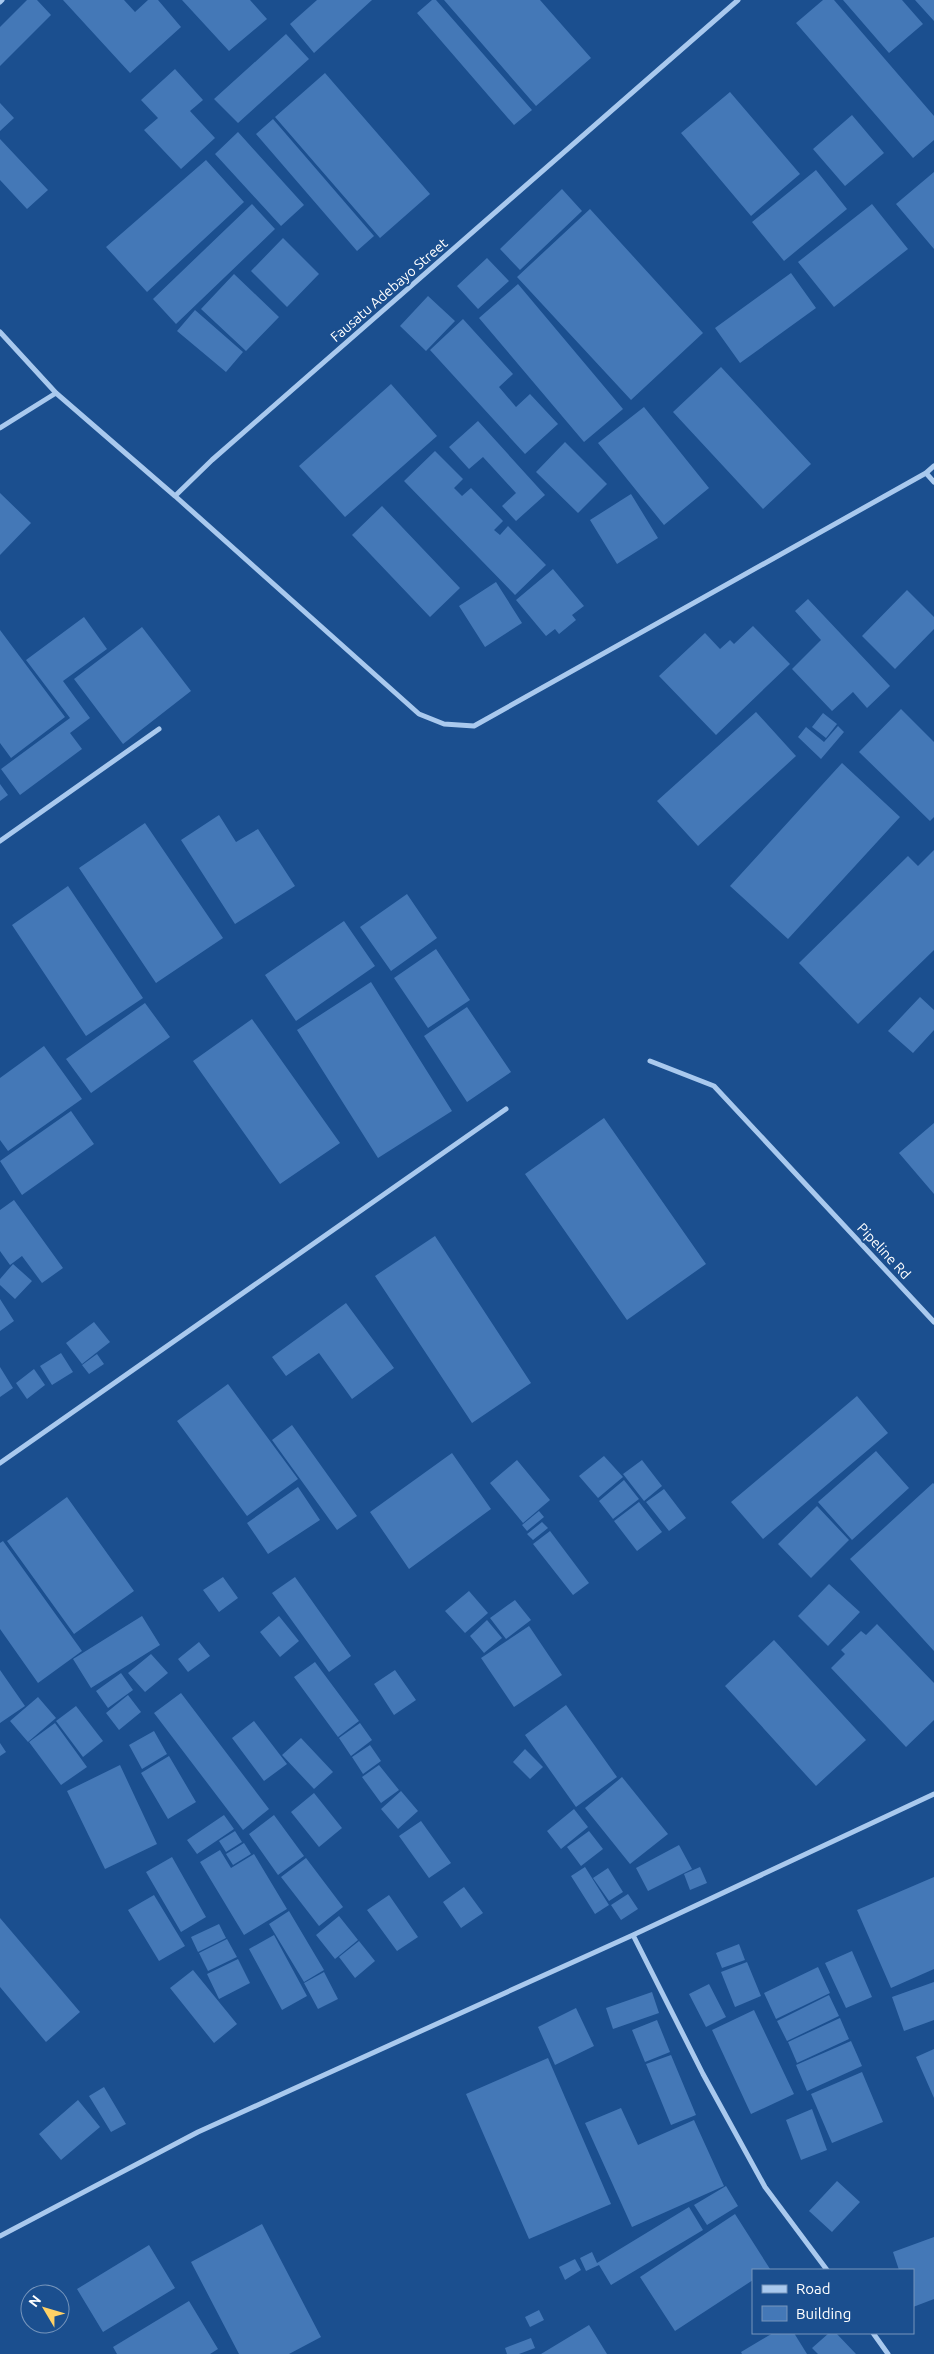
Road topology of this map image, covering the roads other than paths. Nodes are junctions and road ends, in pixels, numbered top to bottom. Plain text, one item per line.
1 (738, 0) edge
2 (0, 332) edge
3 (56, 392) junction
4 (0, 428) edge
5 (934, 466) edge
6 (926, 473) junction
7 (934, 482) edge
8 (175, 496) junction
9 (159, 729) dead end
10 (0, 841) edge
11 (650, 1061) dead end
12 (506, 1110) dead end
13 (934, 1322) edge
14 (0, 1463) edge
15 (934, 1794) edge
16 (633, 1935) junction
17 (0, 2236) edge
18 (825, 2269) edge
19 (874, 2334) edge
20 (888, 2354) edge

1 - 8 street, Fausatu Adebayo Street
2 - 3 street
3 - 4 street
3 - 8 street
5 - 6 street
6 - 7 street
6 - 8 street
9 - 10 street
11 - 13 street, Pipeline Rd
12 - 14 street
15 - 16 street
16 - 17 street
16 - 18 street
19 - 20 street

